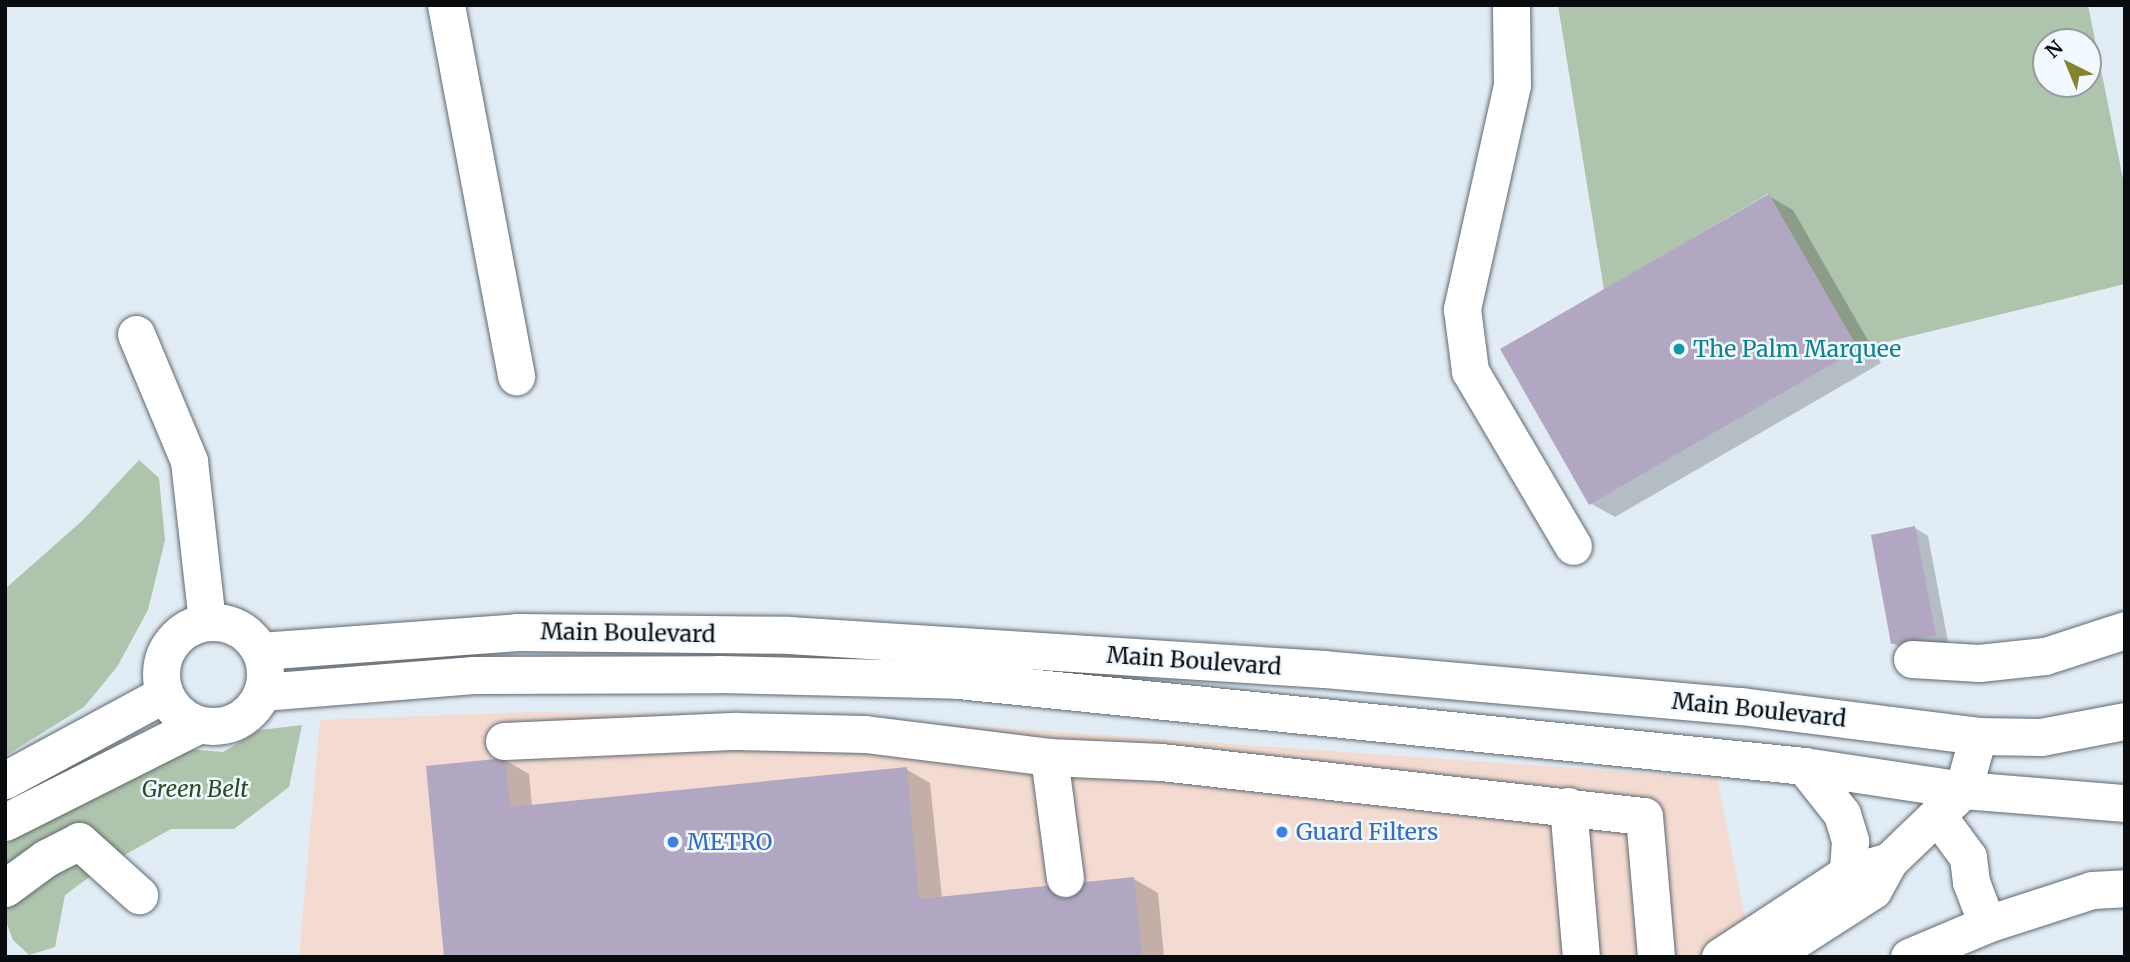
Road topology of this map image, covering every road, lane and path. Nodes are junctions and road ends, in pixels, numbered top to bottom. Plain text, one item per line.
1 (446, 5) edge
2 (1511, 5) edge
3 (136, 334) dead end
4 (516, 376) dead end
5 (1573, 546) dead end
6 (207, 622) junction
7 (2125, 630) edge
8 (260, 651) junction
9 (1912, 659) dead end
10 (262, 692) junction
11 (164, 694) junction
12 (2125, 721) edge
13 (198, 725) junction
14 (1978, 736) junction
15 (504, 741) dead end
16 (1049, 757) junction
17 (1804, 766) junction
18 (5, 779) edge
19 (1963, 790) junction
20 (2125, 803) edge
21 (1567, 806) junction
22 (1937, 815) junction
23 (5, 822) edge
24 (1889, 861) junction
25 (1849, 873) junction
26 (1065, 878) dead end
27 (5, 888) edge
28 (2125, 888) edge
29 (139, 895) dead end
30 (1987, 924) junction
31 (1581, 957) edge
32 (1656, 957) edge
33 (1720, 957) edge
34 (1769, 957) edge
35 (1909, 957) edge

1 - 4 street
2 - 5 street
3 - 6 street
6 - 8 street
6 - 11 street
7 - 9 street
8 - 10 street
8 - 14 street, Main Boulevard
10 - 13 street
10 - 17 street, Main Boulevard
11 - 13 street
11 - 18 street
12 - 14 street, Main Boulevard
13 - 23 street
14 - 19 street
15 - 16 street
16 - 21 street
16 - 26 street
17 - 19 street, Main Boulevard
17 - 25 street
19 - 20 street, Main Boulevard
19 - 22 street
21 - 31 street
21 - 32 street
22 - 24 street
22 - 30 street
24 - 25 street
24 - 34 street
25 - 33 street
27 - 29 street
28 - 30 street
30 - 35 street

